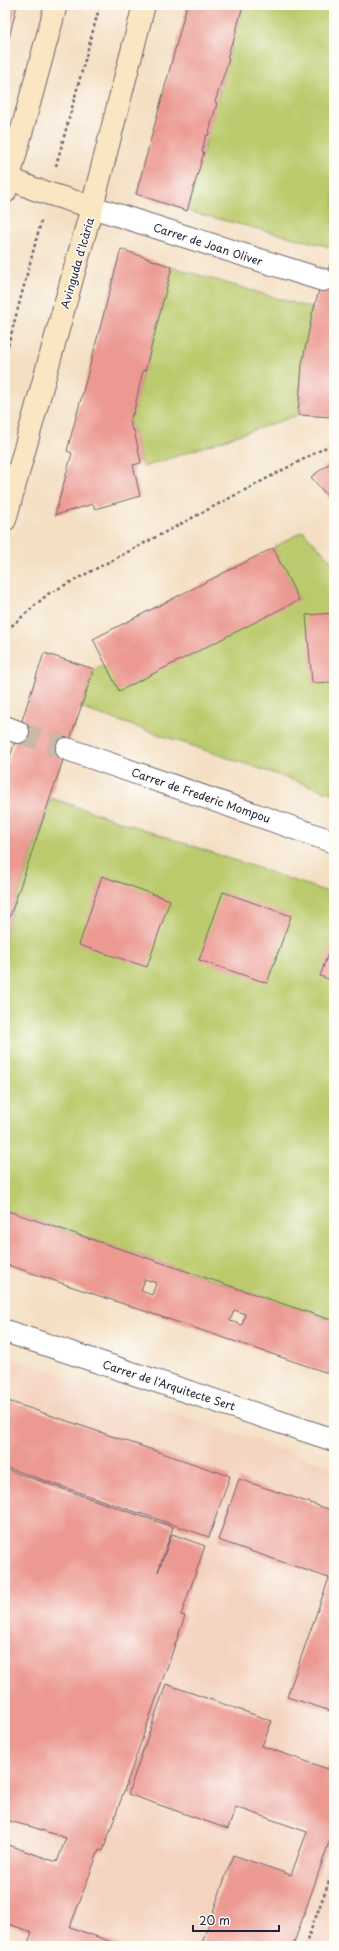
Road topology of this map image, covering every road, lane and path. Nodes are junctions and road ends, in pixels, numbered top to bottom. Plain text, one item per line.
1 (56, 5) edge
2 (100, 5) edge
3 (144, 5) edge
4 (56, 166) dead end
5 (6, 182) edge
6 (92, 207) junction
7 (42, 217) dead end
8 (323, 280) dead end
9 (5, 357) edge
10 (334, 443) edge
11 (5, 520) edge
12 (7, 630) dead end
13 (67, 749) tunnel mouth
14 (334, 842) edge
15 (5, 1331) edge
16 (334, 1440) edge
17 (334, 1868) edge
18 (305, 1946) edge

1 - 5 street
2 - 4 path
3 - 6 street, Avinguda d'Icària
5 - 6 street
6 - 8 street, Carrer de Joan Oliver
6 - 11 street, Avinguda d'Icària
7 - 9 path
10 - 12 path
13 - 14 street, Carrer de Frederic Mompou
15 - 16 street, Carrer de l'Arquitecte Sert
17 - 18 path

